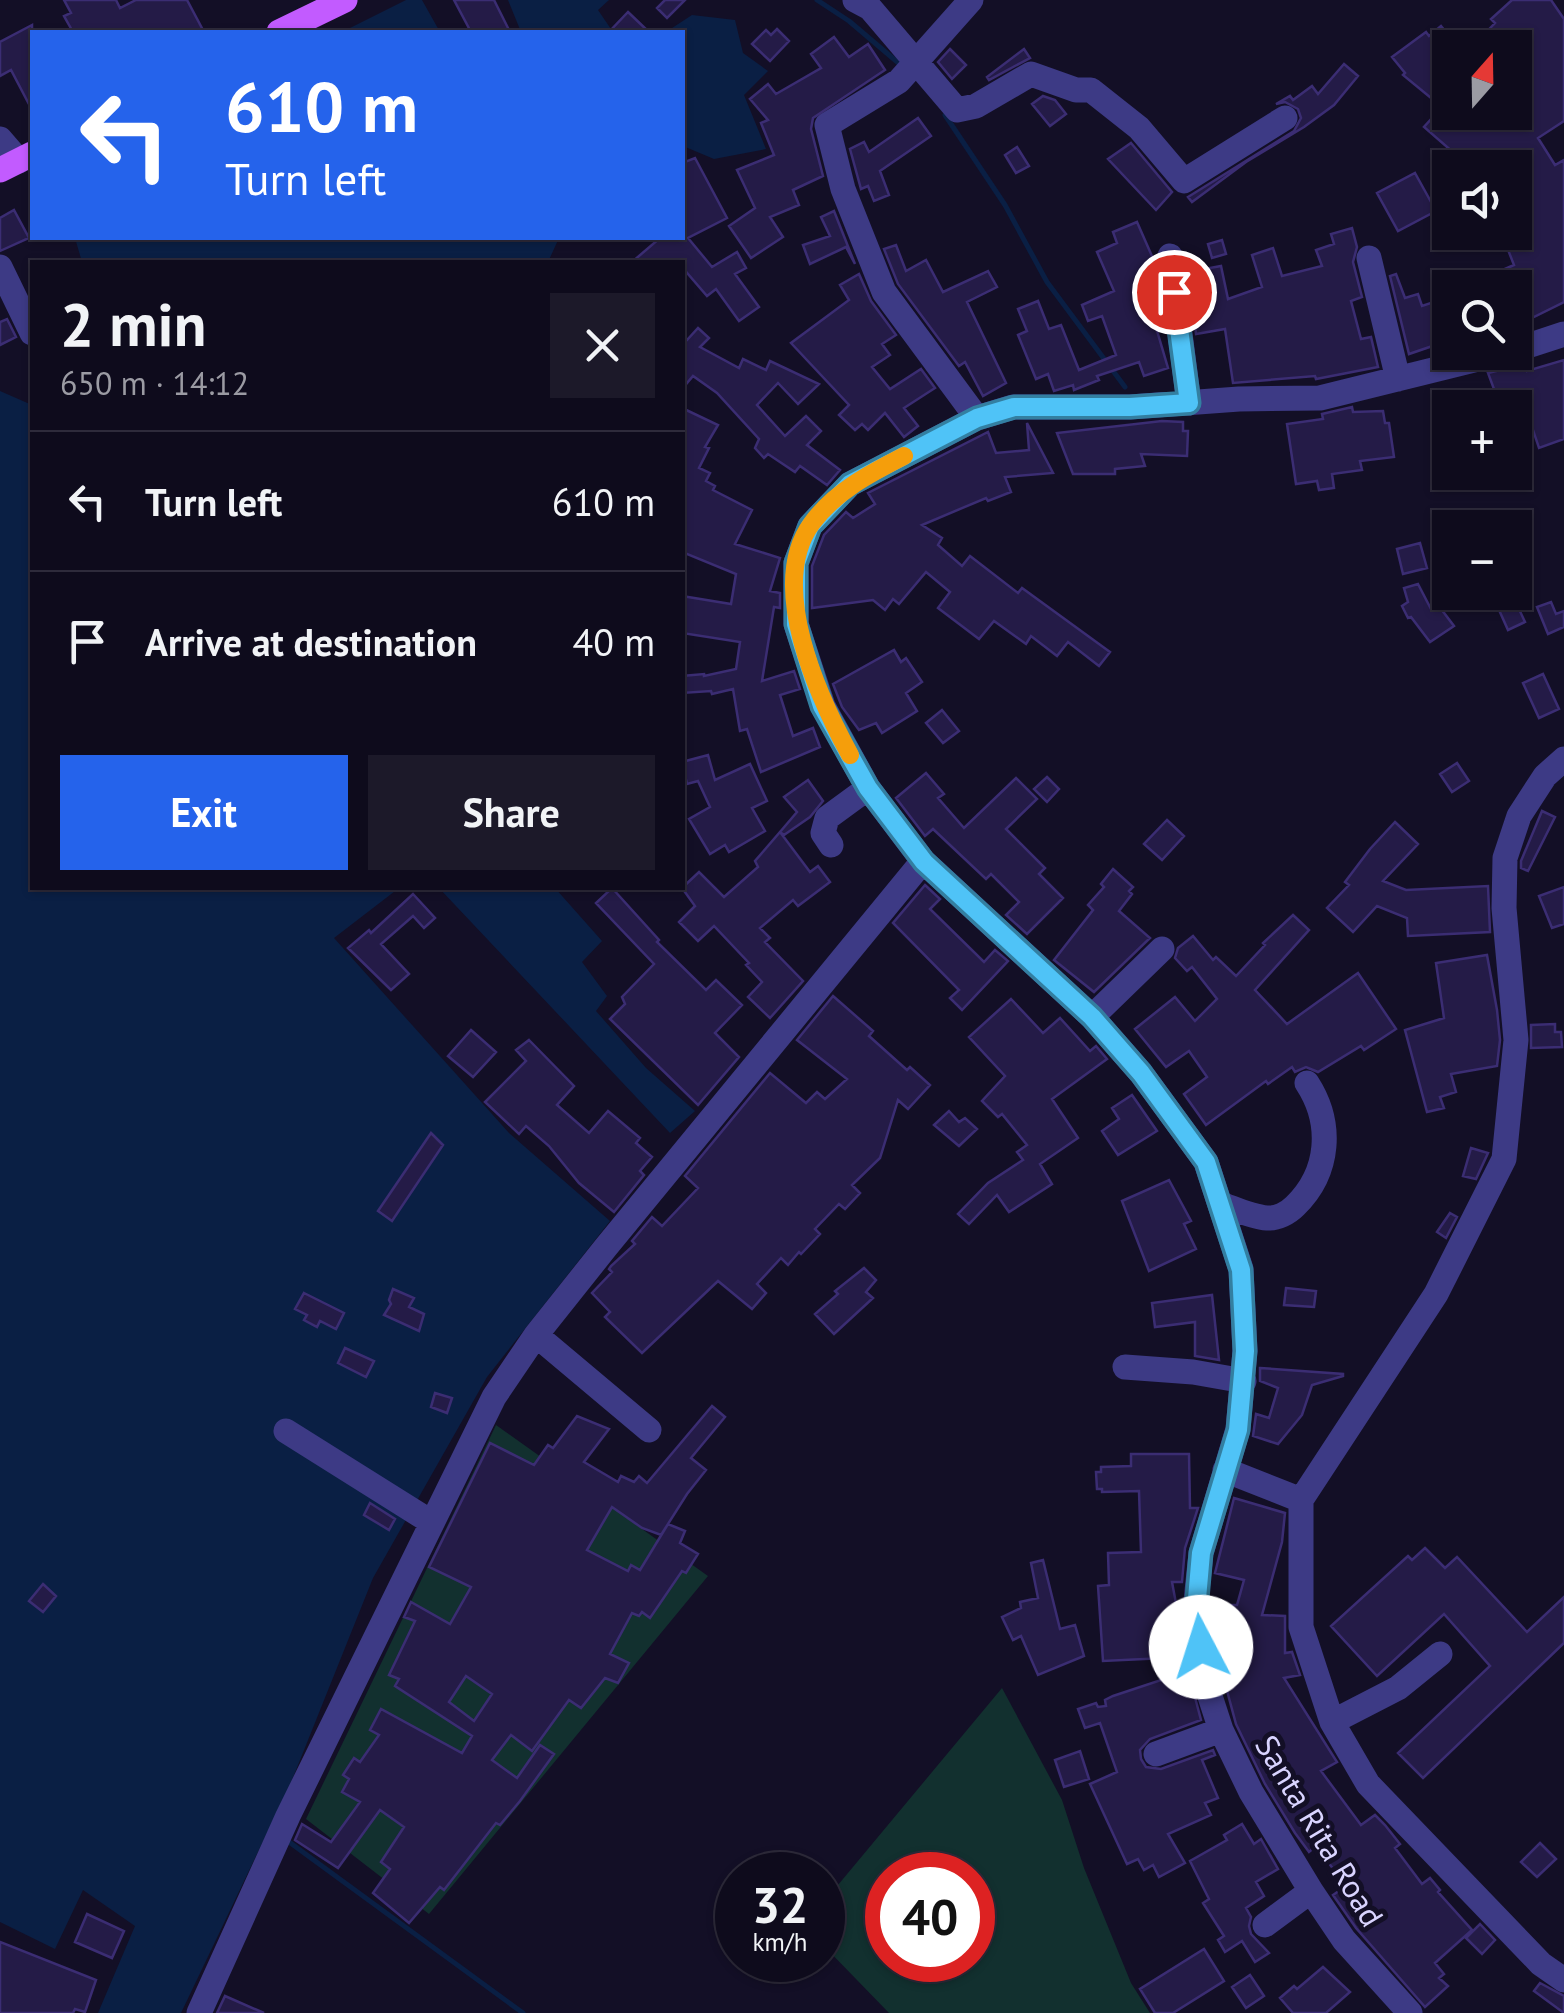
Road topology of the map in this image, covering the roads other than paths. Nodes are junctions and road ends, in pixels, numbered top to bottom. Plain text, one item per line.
1 (345, 0) edge
2 (855, 0) edge
3 (971, 0) edge
4 (283, 30) edge
5 (907, 70) junction
6 (1284, 118) dead end
7 (0, 138) edge
8 (17, 162) edge
9 (1170, 256) dead end
10 (1369, 258) dead end
11 (0, 267) edge
12 (30, 329) edge
13 (1564, 334) edge
14 (1532, 344) edge
15 (1434, 370) edge
16 (1398, 379) junction
17 (1189, 403) junction
18 (977, 418) junction
19 (1564, 759) edge
20 (868, 788) junction
21 (832, 845) dead end
22 (924, 862) junction
23 (1162, 949) dead end
24 (1092, 1017) junction
25 (1307, 1083) dead end
26 (1221, 1204) junction
27 (536, 1336) junction
28 (1125, 1367) dead end
29 (1244, 1381) junction
30 (649, 1430) dead end
31 (286, 1432) dead end
32 (1225, 1470) junction
33 (1301, 1500) junction
34 (431, 1522) junction
35 (1440, 1654) dead end
36 (1332, 1722) junction
37 (1221, 1730) junction
38 (1156, 1754) dead end
39 (1311, 1891) junction
40 (1265, 1925) dead end
41 (1564, 1980) edge
42 (200, 2013) edge
43 (1410, 2013) edge

1 - 4 main road
2 - 5 street
3 - 5 street
5 - 6 street
5 - 18 street
7 - 8 street
9 - 17 street
10 - 16 street
11 - 12 street
13 - 14 street
15 - 16 street, Santa Rita Road
16 - 17 street, Santa Rita Road
17 - 18 street, Santa Rita Road
18 - 20 street, Santa Rita Road
19 - 33 street
20 - 21 street
20 - 22 street, Santa Rita Road
22 - 24 street, Santa Rita Road
22 - 27 street
23 - 24 street
24 - 26 street, Santa Rita Road
25 - 26 street
26 - 29 street, Santa Rita Road
27 - 30 street
27 - 34 street
28 - 29 street
29 - 32 street, Santa Rita Road
31 - 34 street
32 - 33 street
32 - 37 street, Santa Rita Road
33 - 36 street
34 - 42 street
35 - 36 street
36 - 41 street
37 - 38 street
37 - 39 street, Santa Rita Road
39 - 40 street
39 - 43 street, Santa Rita Road

